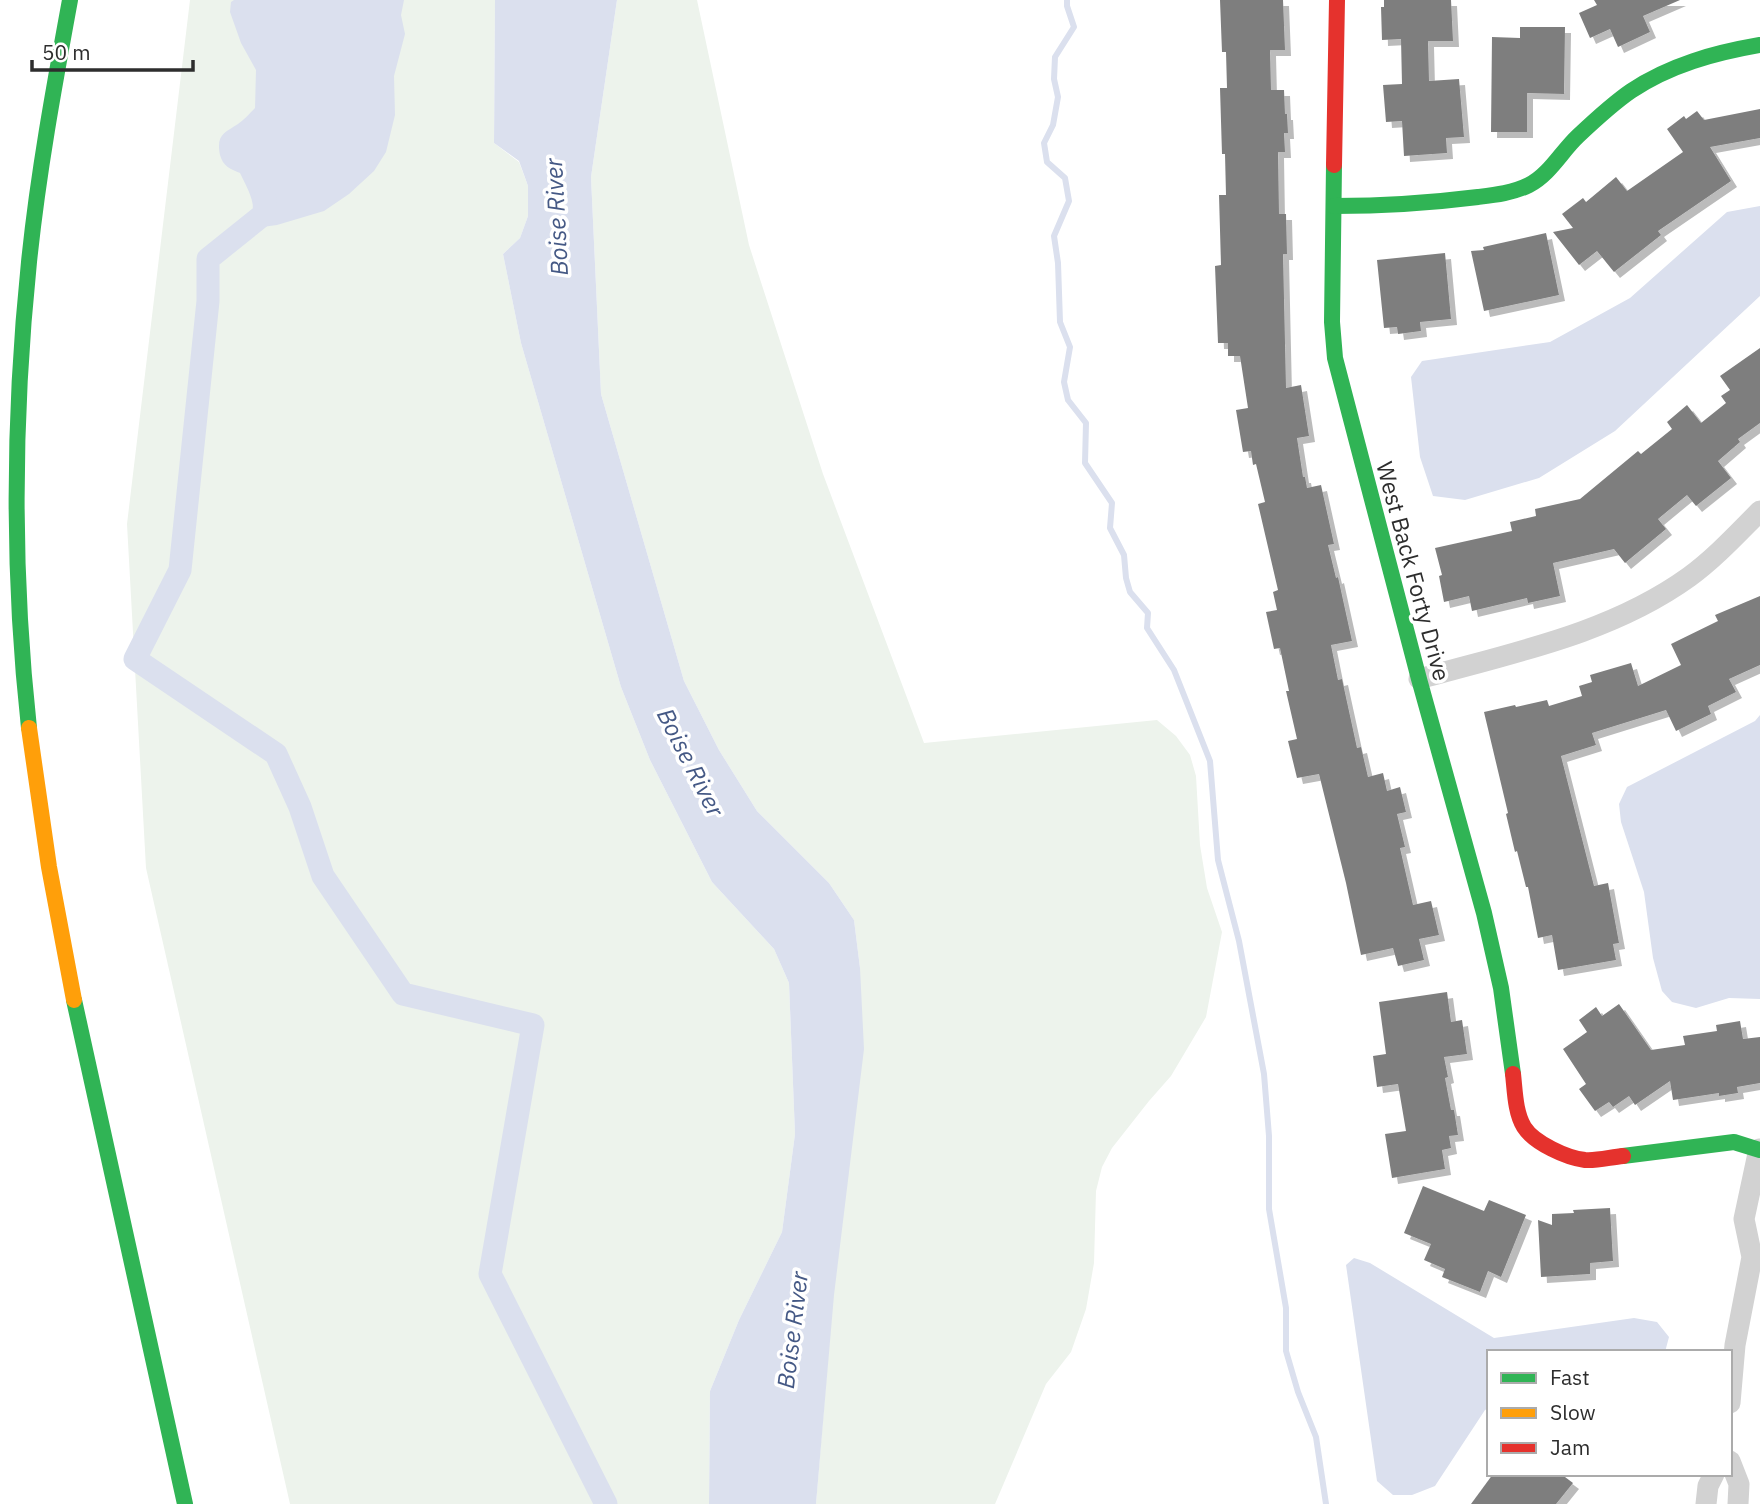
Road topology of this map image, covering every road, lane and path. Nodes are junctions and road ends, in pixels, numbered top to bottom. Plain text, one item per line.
1 (71, 0) edge
2 (1337, 0) edge
3 (1760, 45) edge
4 (1334, 206) junction
5 (1760, 511) edge
6 (1419, 679) junction
7 (1759, 1150) edge
8 (1756, 1251) edge
9 (1732, 1380) edge
10 (1732, 1466) edge
11 (1713, 1476) edge
12 (185, 1504) edge
13 (1706, 1504) edge
14 (1738, 1504) edge

1 - 12 street
2 - 4 street, West Back Forty Drive
3 - 4 street
4 - 6 street, West Back Forty Drive
5 - 6 street
6 - 7 street, West Back Forty Drive
7 - 8 street
8 - 9 street
10 - 14 street
11 - 13 street

